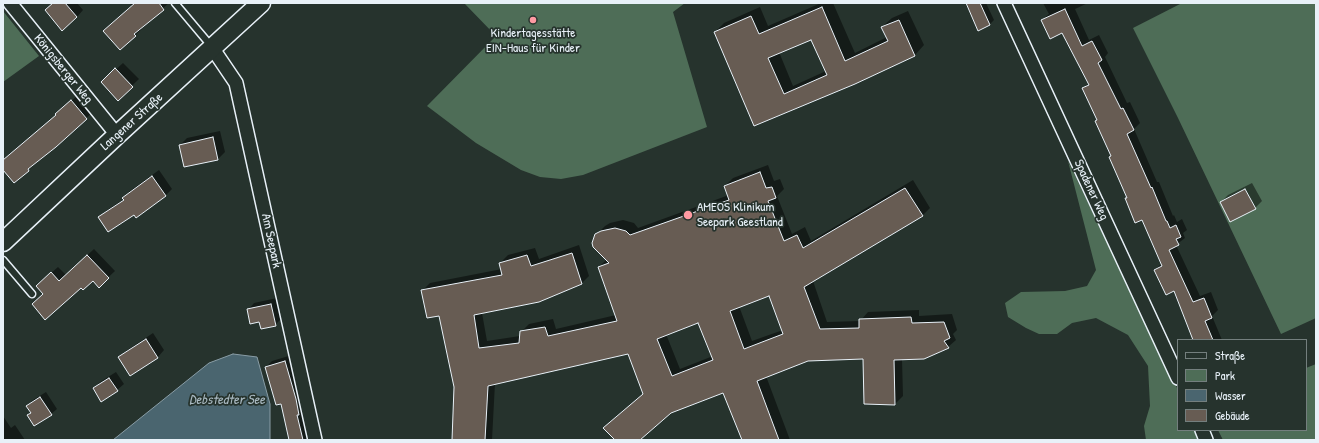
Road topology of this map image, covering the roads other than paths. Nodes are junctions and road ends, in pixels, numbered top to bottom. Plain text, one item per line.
1 (10, 3) edge
2 (175, 3) edge
3 (261, 3) edge
4 (1004, 3) edge
5 (212, 49) junction
6 (117, 135) junction
7 (3, 242) edge
8 (3, 260) edge
9 (32, 294) dead end
10 (1177, 376) edge
11 (315, 440) edge

1 - 6 street, Königsberger Weg
2 - 5 lane
3 - 5 main road, Langener Straße
4 - 10 street, Spadener Weg
5 - 6 main road, Langener Straße
5 - 11 street, Am Seepark
6 - 7 main road, Langener Straße
8 - 9 lane

